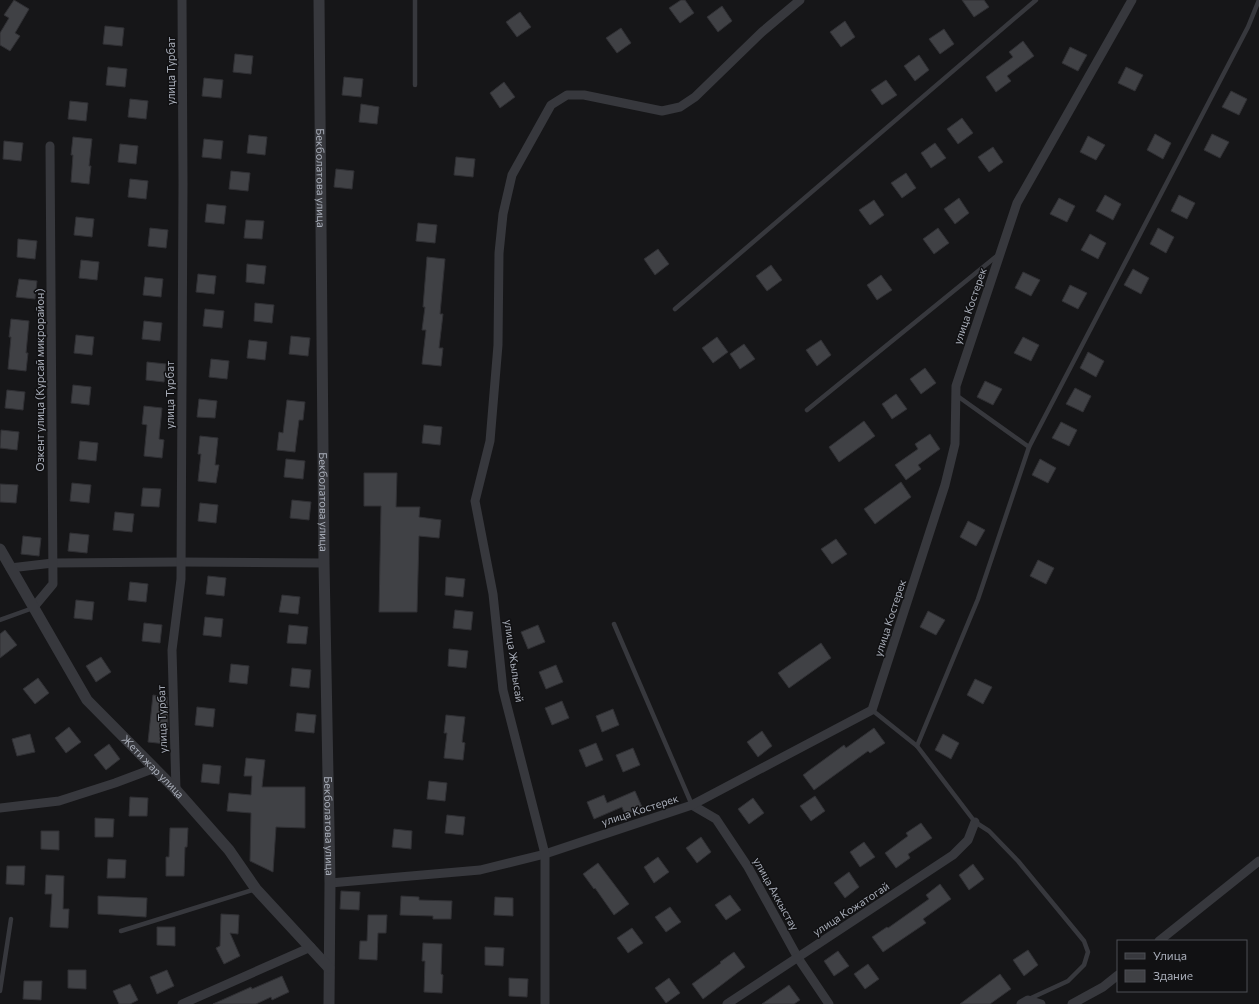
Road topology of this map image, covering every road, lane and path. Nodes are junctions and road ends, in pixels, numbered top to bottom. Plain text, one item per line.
1 (182, 0) edge
2 (320, 0) edge
3 (415, 0) edge
4 (800, 0) edge
5 (1036, 0) edge
6 (1132, 0) edge
7 (1259, 0) edge
8 (415, 85) dead end
9 (50, 146) dead end
10 (1001, 252) junction
11 (675, 309) dead end
12 (956, 395) junction
13 (807, 410) dead end
14 (1029, 447) junction
15 (0, 549) edge
16 (181, 562) junction
17 (53, 563) junction
18 (324, 563) junction
19 (10, 568) junction
20 (33, 608) junction
21 (0, 620) edge
22 (614, 624) dead end
23 (872, 710) junction
24 (917, 746) junction
25 (155, 768) junction
26 (176, 790) junction
27 (692, 805) junction
28 (0, 808) edge
29 (975, 822) junction
30 (546, 854) junction
31 (1259, 861) edge
32 (330, 883) junction
33 (256, 889) junction
34 (11, 919) dead end
35 (121, 931) dead end
36 (1160, 940) edge
37 (311, 947) junction
38 (798, 958) junction
39 (329, 968) junction
40 (1117, 975) edge
41 (0, 991) edge
42 (1024, 1002) edge
43 (182, 1004) edge
44 (329, 1004) edge
45 (545, 1004) edge
46 (727, 1004) edge
47 (829, 1004) edge
48 (1041, 1004) edge
49 (1072, 1004) edge

1 - 16 street, улица Турбат
2 - 18 street, Бекболатова улица
3 - 8 lane
4 - 30 street, улица Жылысай
5 - 11 lane
6 - 10 street, улица Костерек
7 - 14 lane
9 - 17 street, Озкент улица (Курсай микрорайон)
10 - 12 street, улица Костерек
10 - 13 lane
12 - 14 lane
12 - 23 street, улица Костерек
14 - 24 lane
15 - 19 street, Жети жар улица
16 - 17 street
16 - 18 street
16 - 26 street, улица Турбат
17 - 19 street
17 - 20 street, Озкент улица (Курсай микрорайон)
18 - 32 street, Бекболатова улица
19 - 20 street, Жети жар улица
20 - 21 lane
20 - 25 street, Жети жар улица
22 - 27 lane
23 - 24 lane
23 - 27 street, улица Костерек
24 - 29 lane
25 - 26 street, Жети жар улица
25 - 28 street, улица Турбат
26 - 33 street, Жети жар улица
27 - 30 street, улица Костерек
27 - 38 street, улица Аккыстау
29 - 38 street, улица Кожатогай
29 - 42 lane
30 - 32 street, улица Костерек
30 - 45 street, улица Жылысай
31 - 36 street
32 - 39 street, Бекболатова улица
33 - 35 lane
33 - 37 street, Жети жар улица
34 - 41 lane
37 - 39 street, Жети жар улица
37 - 43 street
38 - 46 street, улица Кожатогай
38 - 47 street, улица Аккыстау
39 - 44 street, Бекболатова улица
40 - 49 street
42 - 48 street

